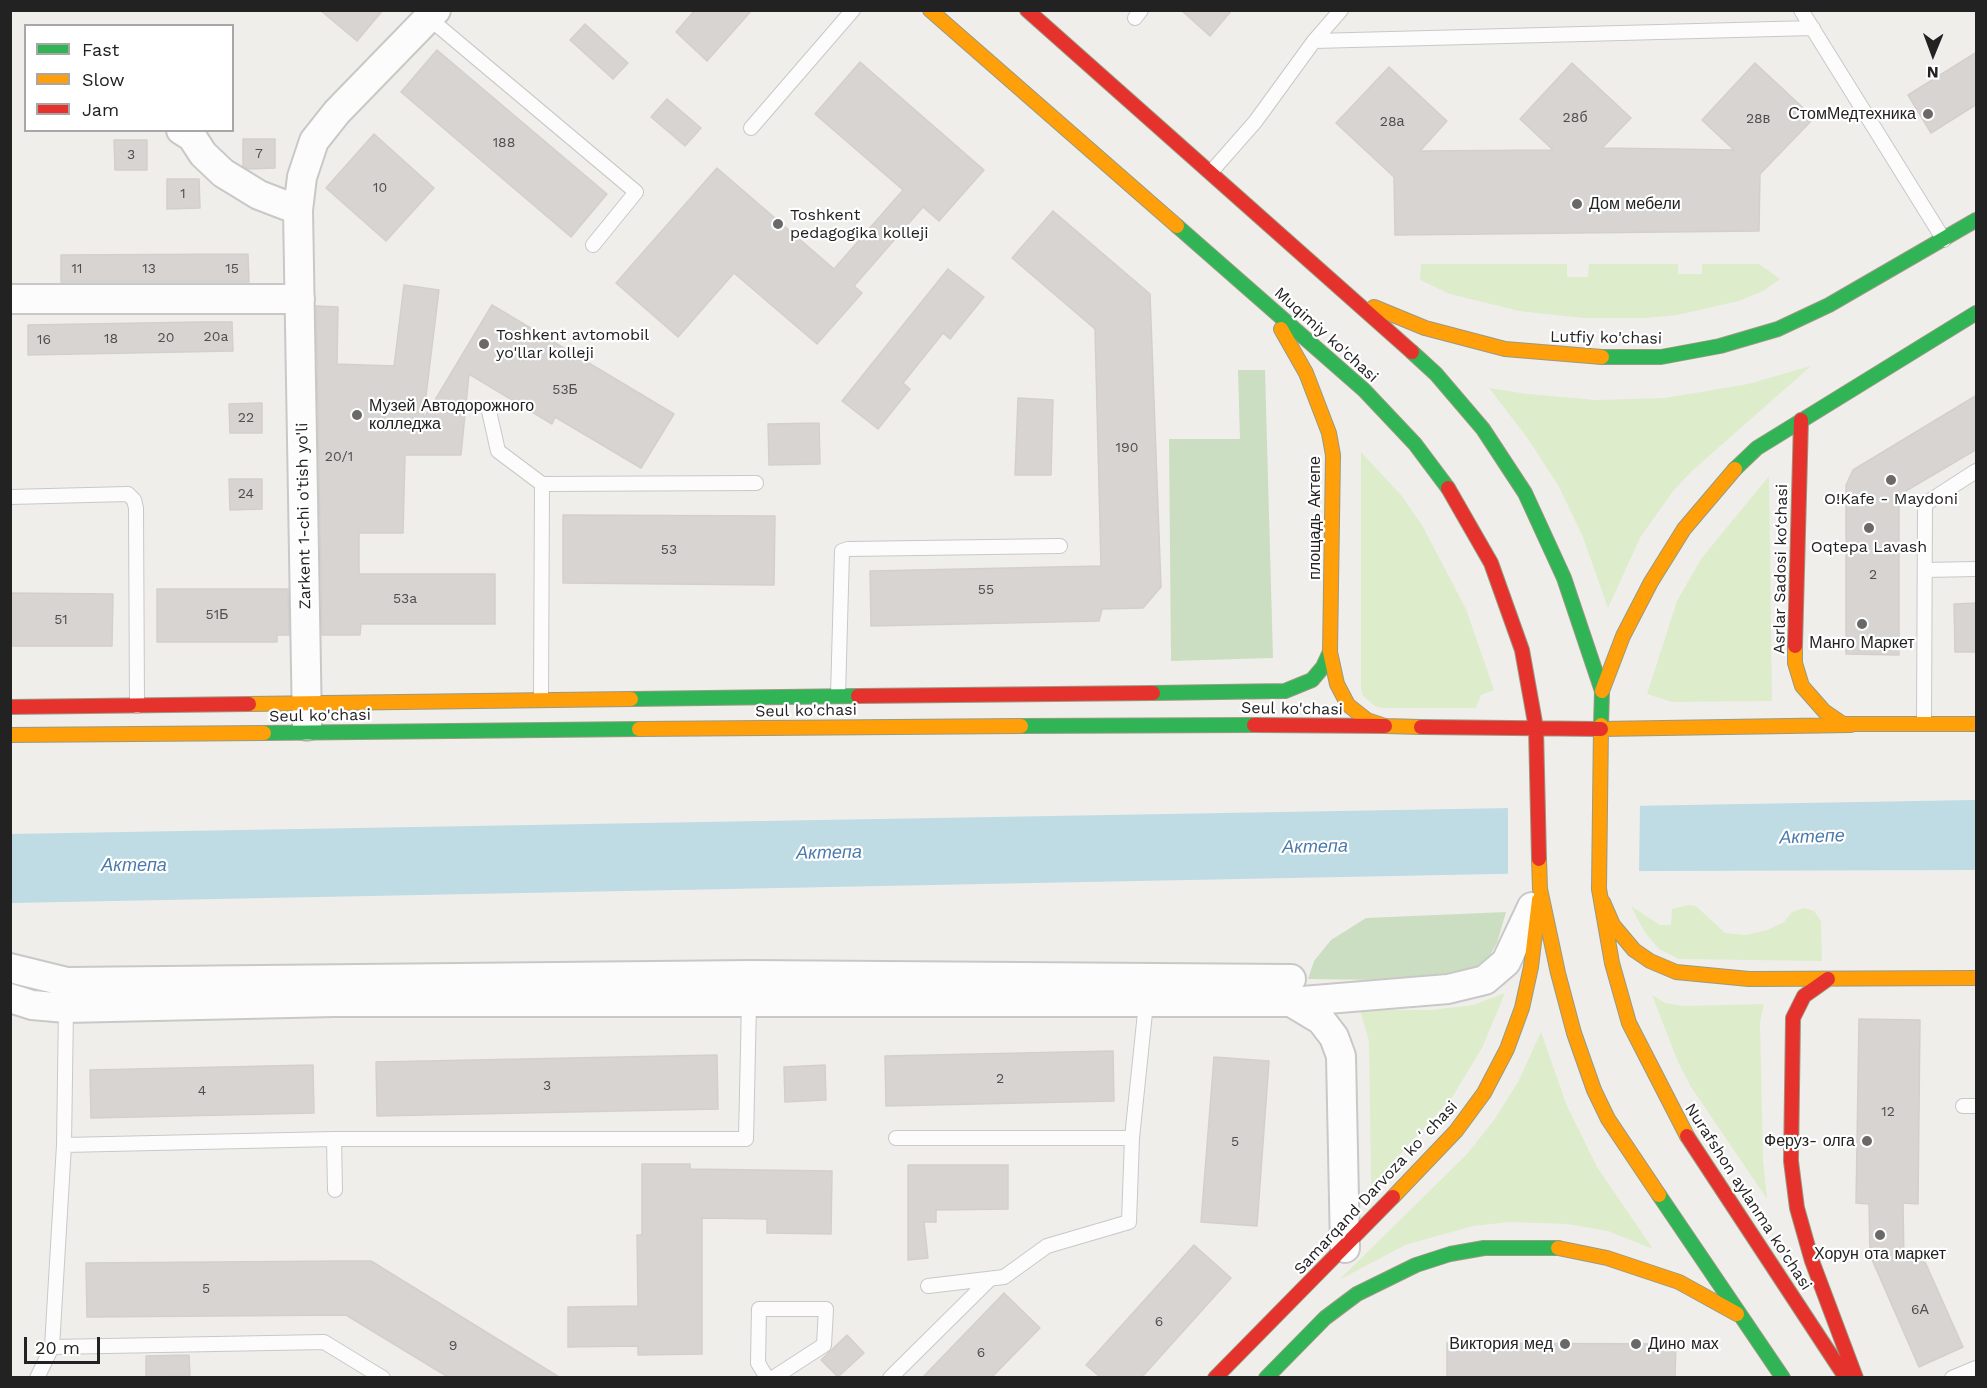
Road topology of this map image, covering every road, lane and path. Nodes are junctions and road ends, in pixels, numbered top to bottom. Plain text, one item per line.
1 (853, 10) edge
2 (930, 10) edge
3 (1027, 10) edge
4 (1341, 10) edge
5 (1801, 10) edge
6 (429, 13) edge
7 (1813, 28) junction
8 (1314, 41) junction
9 (751, 128) dead end
10 (184, 132) edge
11 (1211, 172) junction
12 (298, 210) junction
13 (1977, 220) edge
14 (1944, 240) junction
15 (594, 245) dead end
16 (1257, 296) junction
17 (10, 299) edge
18 (300, 299) junction
19 (1355, 300) junction
20 (1977, 314) edge
21 (489, 411) dead end
22 (1801, 420) junction
23 (1977, 471) edge
24 (542, 483) junction
25 (756, 483) dead end
26 (10, 497) edge
27 (1060, 546) dead end
28 (1977, 569) edge
29 (1925, 570) junction
30 (1330, 652) junction
31 (1602, 692) junction
32 (838, 696) junction
33 (541, 701) junction
34 (308, 704) junction
35 (136, 706) junction
36 (10, 707) edge
37 (1855, 724) junction
38 (1924, 724) junction
39 (1977, 724) edge
40 (1385, 726) junction
41 (1536, 728) junction
42 (1601, 729) junction
43 (307, 733) junction
44 (10, 735) edge
45 (1540, 889) junction
46 (1599, 889) junction
47 (10, 968) edge
48 (1977, 978) edge
49 (1762, 979) junction
50 (1828, 979) junction
51 (1291, 991) junction
52 (10, 998) edge
53 (749, 1002) junction
54 (1146, 1003) junction
55 (66, 1008) junction
56 (1792, 1030) junction
57 (896, 1138) dead end
58 (1132, 1138) junction
59 (334, 1139) junction
60 (64, 1145) junction
61 (335, 1190) dead end
62 (1345, 1248) junction
63 (990, 1279) junction
64 (928, 1286) dead end
65 (1737, 1314) junction
66 (52, 1347) junction
67 (1977, 1368) edge
68 (37, 1377) edge
69 (383, 1377) edge
70 (767, 1377) edge
71 (773, 1377) edge
72 (890, 1377) edge
73 (1215, 1377) edge
74 (1266, 1377) edge
75 (1783, 1377) edge
76 (1846, 1377) edge
77 (1856, 1377) edge
78 (1952, 1377) edge

1 - 9 lane
2 - 16 main road, Muqimiy ko'chasi
3 - 11 main road
4 - 8 lane
5 - 7 lane
6 - 12 street, Zarkent 1-chi o'tish yo'li
6 - 15 lane
7 - 8 lane
7 - 14 lane
8 - 11 lane
10 - 12 street
11 - 19 main road
12 - 18 street, Zarkent 1-chi o'tish yo'li
13 - 14 main road, Lutfiy ko'chasi
14 - 19 main road, Lutfiy ko'chasi
16 - 30 main road, площадь Актепе
16 - 41 main road, Muqimiy ko'chasi
17 - 18 street
18 - 34 street, Zarkent 1-chi o'tish yo'li
19 - 31 main road
20 - 22 main road
21 - 24 lane
22 - 31 main road
22 - 37 main road, Asrlar Sadosi ko‘chasi
23 - 29 lane
24 - 25 lane
24 - 33 lane
26 - 35 lane
27 - 32 lane
28 - 29 lane
29 - 38 lane
30 - 32 main road, Seul ko'chasi
30 - 40 main road, площадь Актепе
31 - 42 main road
32 - 33 main road, Seul ko'chasi
33 - 34 main road, Seul ko'chasi
34 - 35 main road, Seul ko'chasi
34 - 43 street, Zarkent 1-chi o'tish yo'li
35 - 36 main road, Seul ko'chasi
37 - 38 main road, Asrlar Sadosi ko‘chasi
37 - 42 main road, Asrlar Sadosi ko‘chasi
38 - 39 main road, Asrlar Sadosi ko‘chasi
40 - 41 main road, Seul ko'chasi
40 - 43 main road, Seul ko'chasi
41 - 42 main road, Seul ko'chasi
41 - 45 main road, Muqimiy ko'chasi
42 - 46 main road
43 - 44 main road, Seul ko'chasi
45 - 51 street
45 - 62 main road, Samarqand Darvoza koʻchasi
45 - 65 main road
46 - 49 main road
46 - 76 main road, Nurafshon aylanma ko'chasi
47 - 51 street
48 - 50 main road
49 - 50 main road
49 - 56 main road
50 - 56 main road
51 - 54 street
51 - 62 street
52 - 55 street
53 - 54 street
53 - 55 street
53 - 59 lane
54 - 58 lane
55 - 60 lane
56 - 77 main road
57 - 58 lane
58 - 63 lane
59 - 60 lane
59 - 61 lane
60 - 66 lane
62 - 73 main road, Samarqand Darvoza koʻchasi
63 - 64 lane
63 - 72 lane
65 - 74 main road
65 - 75 main road
66 - 68 lane
66 - 69 lane
67 - 78 lane
70 - 71 lane

